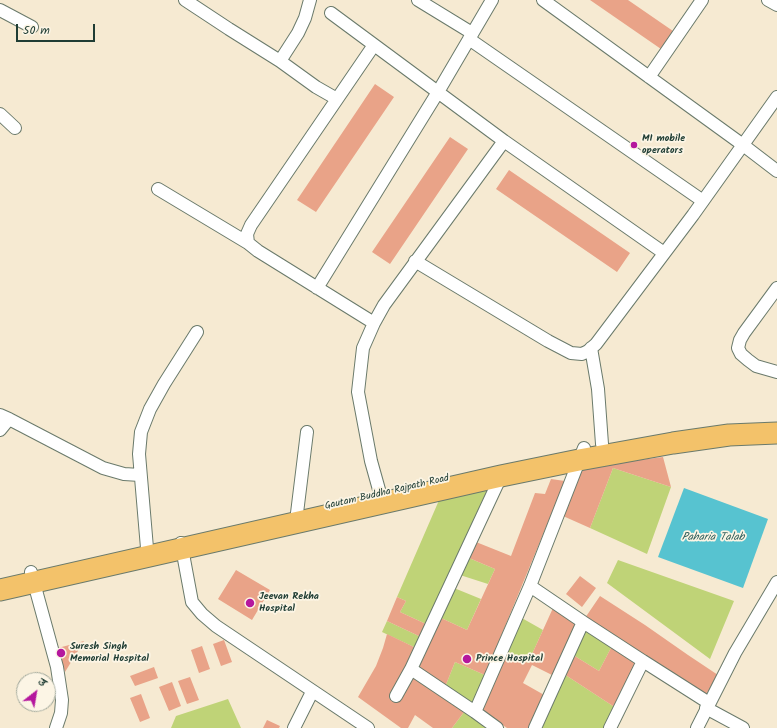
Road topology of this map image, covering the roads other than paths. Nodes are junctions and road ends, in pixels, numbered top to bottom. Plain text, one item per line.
1 (185, 0) edge
2 (310, 0) edge
3 (418, 0) edge
4 (492, 0) edge
5 (543, 0) edge
6 (702, 0) edge
7 (768, 0) edge
8 (777, 5) edge
9 (1, 12) edge
10 (331, 13) dead end
11 (32, 27) dead end
12 (471, 36) junction
13 (374, 45) junction
14 (280, 61) junction
15 (650, 77) junction
16 (438, 92) junction
17 (777, 97) edge
18 (337, 100) junction
19 (0, 114) edge
20 (15, 128) dead end
21 (504, 141) junction
22 (743, 145) junction
23 (777, 171) edge
24 (158, 189) dead end
25 (703, 201) junction
26 (248, 243) junction
27 (664, 252) junction
28 (416, 261) junction
29 (317, 288) junction
30 (777, 288) edge
31 (374, 323) junction
32 (198, 332) dead end
33 (591, 348) junction
34 (777, 372) edge
35 (5, 417) edge
36 (777, 424) edge
37 (0, 430) edge
38 (307, 432) dead end
39 (777, 433) edge
40 (588, 451) junction
41 (140, 475) junction
42 (500, 476) junction
43 (382, 499) junction
44 (297, 513) junction
45 (181, 545) junction
46 (147, 548) junction
47 (33, 577) junction
48 (0, 578) edge
49 (777, 582) edge
50 (530, 586) junction
51 (0, 590) edge
52 (773, 600) edge
53 (583, 622) junction
54 (643, 661) junction
55 (412, 669) junction
56 (312, 692) junction
57 (396, 696) dead end
58 (707, 706) junction
59 (476, 712) junction
60 (56, 728) edge
61 (294, 728) edge
62 (368, 728) edge
63 (497, 728) edge
64 (536, 728) edge
65 (610, 728) edge
66 (697, 728) edge
67 (743, 728) edge

1 - 14 street
2 - 14 street
3 - 12 street
4 - 12 street
5 - 15 street
6 - 15 street
7 - 8 street
9 - 11 street
10 - 13 street
12 - 16 street
12 - 25 street
13 - 16 street
13 - 18 street
14 - 18 street
15 - 22 street
16 - 21 street
16 - 29 street
17 - 22 street
18 - 26 street
19 - 20 street
21 - 27 street
21 - 28 street
22 - 23 street
22 - 25 street
24 - 26 street
25 - 27 street
26 - 29 street
27 - 33 street
28 - 31 street
28 - 33 street
29 - 31 street
30 - 34 street
31 - 43 street
32 - 41 street
33 - 40 street
35 - 37 street
35 - 41 street
36 - 40 highway, Gautam Buddha Rajpath Road
38 - 44 street
39 - 40 highway
40 - 42 highway
40 - 43 highway, Gautam Buddha Rajpath Road
40 - 50 street
41 - 46 street
42 - 43 highway
42 - 55 street
43 - 44 highway, Gautam Buddha Rajpath Road
43 - 45 highway
44 - 45 highway, Gautam Buddha Rajpath Road
45 - 46 highway, Gautam Buddha Rajpath Road
45 - 47 highway
45 - 56 street
46 - 47 highway, Gautam Buddha Rajpath Road
47 - 48 highway, Gautam Buddha Rajpath Road
47 - 51 highway
47 - 60 street
49 - 52 street
50 - 53 street
50 - 59 street
52 - 58 street
53 - 54 street
53 - 64 street
54 - 58 street
54 - 65 street
55 - 57 street
55 - 59 street
56 - 61 street
56 - 62 street
58 - 66 street
58 - 67 street
59 - 63 street

